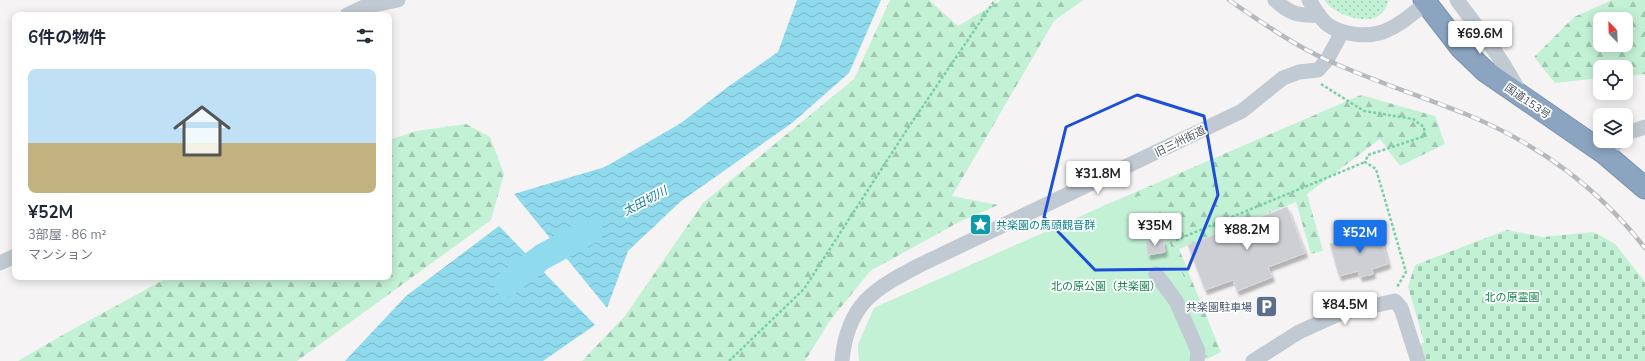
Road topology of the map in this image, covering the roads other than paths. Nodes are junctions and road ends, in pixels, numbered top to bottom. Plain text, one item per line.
1 (398, 0) edge
2 (1274, 0) edge
3 (1309, 0) edge
4 (1458, 0) edge
5 (1425, 1) edge
6 (354, 12) edge
7 (1319, 15) junction
8 (1342, 32) junction
9 (1522, 98) junction
10 (1645, 127) edge
11 (1633, 131) edge
12 (1593, 137) edge
13 (1612, 148) edge
14 (1645, 188) edge
15 (12, 257) edge
16 (0, 263) edge
17 (1156, 274) dead end
18 (842, 361) edge
19 (1196, 361) edge
20 (1253, 361) edge
21 (1418, 361) edge

1 - 6 street
2 - 7 street
3 - 7 street
4 - 9 street
5 - 8 street
5 - 9 highway, 国道153号
7 - 8 street
8 - 18 street, 旧三州街道
9 - 12 highway, 国道153号
10 - 11 street
13 - 14 highway, 国道153号
15 - 16 street
17 - 19 street
20 - 21 street

